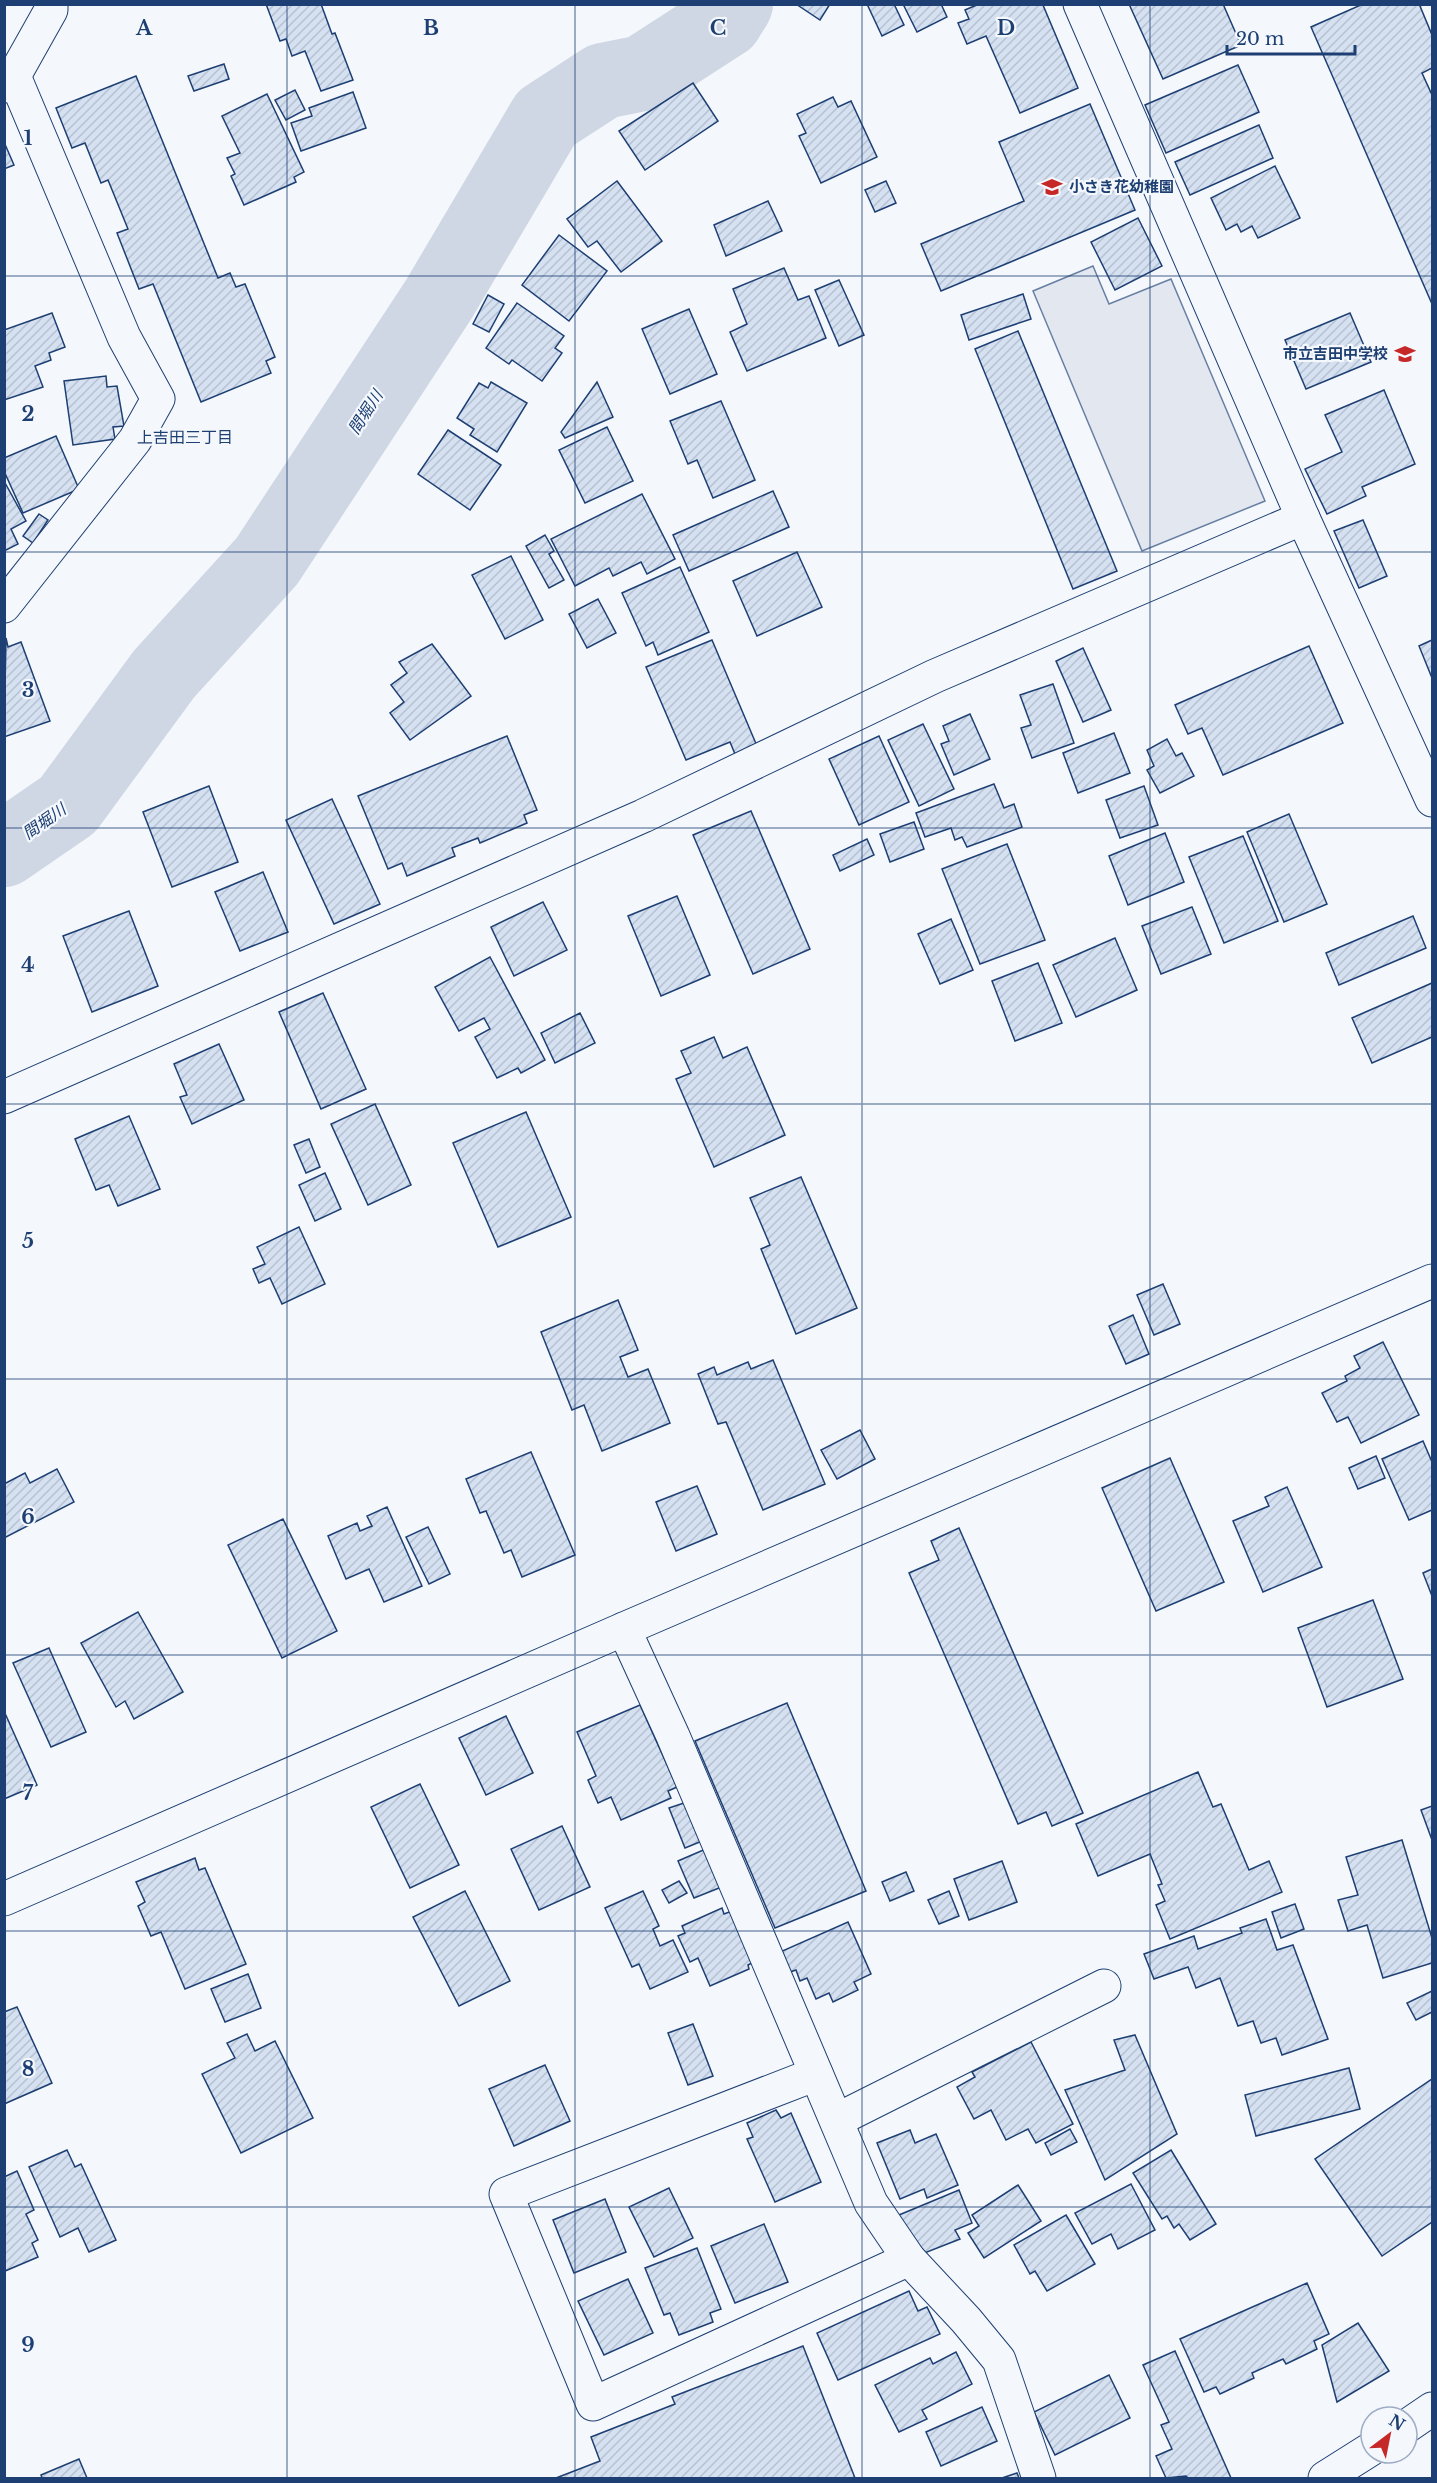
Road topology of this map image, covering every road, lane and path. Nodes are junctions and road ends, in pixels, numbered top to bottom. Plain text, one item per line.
1 (51, 4) edge
2 (1080, 4) edge
3 (9, 81) edge
4 (1303, 518) junction
5 (4, 606) edge
6 (1432, 800) edge
7 (4, 1097) edge
8 (1432, 1281) edge
9 (624, 1629) junction
10 (4, 1899) edge
11 (1104, 1986) dead end
12 (816, 2074) junction
13 (837, 2121) junction
14 (909, 2259) junction
15 (1432, 2409) edge
16 (1419, 2418) edge
17 (1359, 2457) edge
18 (1039, 2478) edge
19 (1326, 2478) edge

1 - 3 street
2 - 4 street
3 - 5 street
4 - 6 street
4 - 7 street
8 - 9 street
9 - 10 street
9 - 12 street
11 - 13 street
12 - 13 street
12 - 14 street
13 - 14 street
14 - 18 street
15 - 16 street
17 - 19 street

